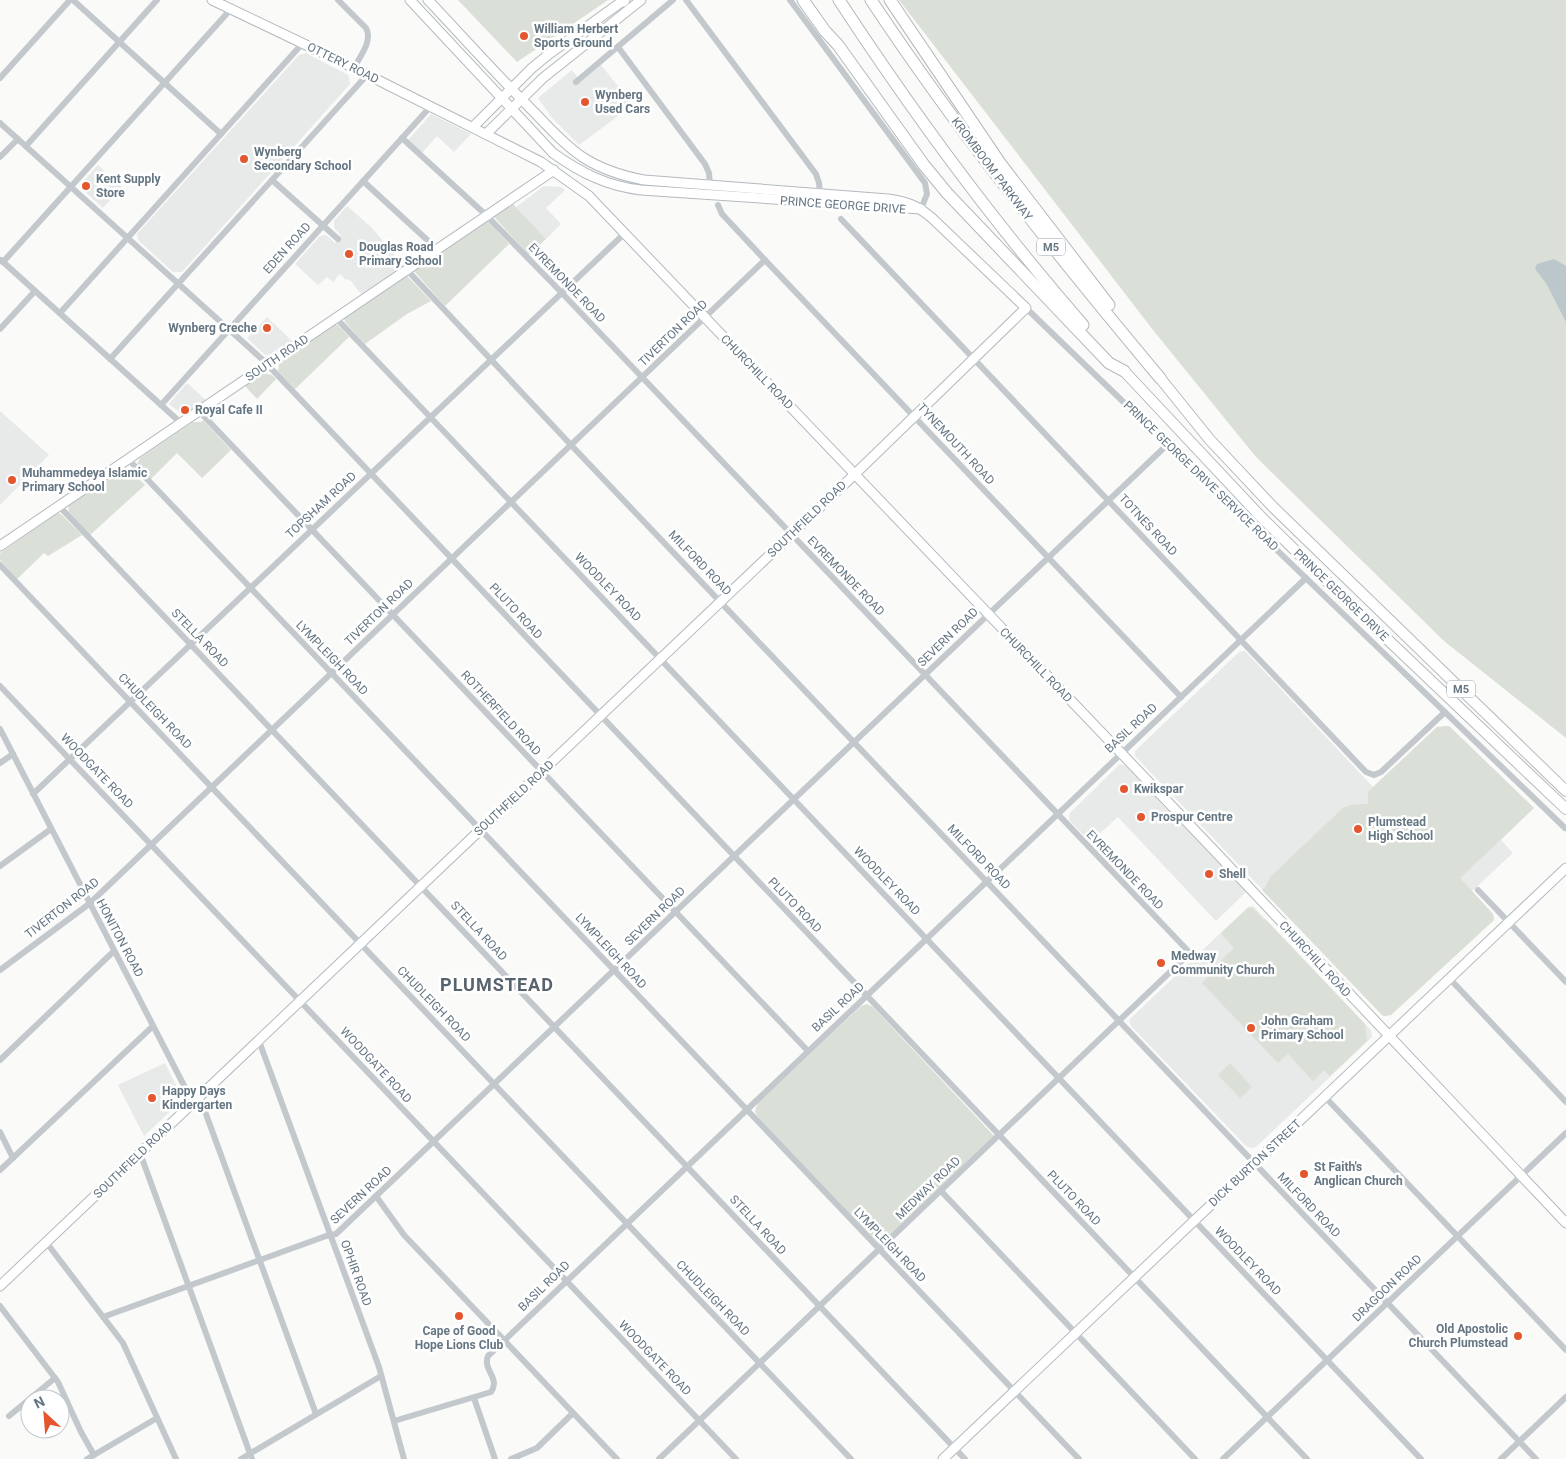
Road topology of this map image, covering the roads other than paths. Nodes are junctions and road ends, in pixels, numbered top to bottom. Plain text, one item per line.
1 (71, 0) edge
2 (157, 0) edge
3 (212, 0) edge
4 (338, 0) edge
5 (410, 0) edge
6 (428, 0) edge
7 (624, 0) edge
8 (641, 0) edge
9 (673, 0) edge
10 (686, 0) edge
11 (790, 0) edge
12 (803, 0) edge
13 (812, 0) edge
14 (838, 0) edge
15 (871, 0) edge
16 (890, 0) edge
17 (231, 9) junction
18 (120, 42) junction
19 (302, 44) junction
20 (618, 46) junction
21 (838, 46) junction
22 (354, 68) junction
23 (366, 75) junction
24 (0, 78) edge
25 (576, 82) dead end
26 (165, 83) junction
27 (511, 88) junction
28 (501, 98) junction
29 (521, 99) junction
30 (431, 106) junction
31 (511, 109) junction
32 (0, 123) edge
33 (473, 127) junction
34 (221, 134) junction
35 (486, 134) junction
36 (402, 138) junction
37 (18, 139) junction
38 (26, 146) junction
39 (0, 157) edge
40 (554, 170) junction
41 (272, 180) junction
42 (362, 181) junction
43 (710, 185) junction
44 (71, 187) junction
45 (820, 193) junction
46 (718, 205) dead end
47 (921, 210) junction
48 (486, 216) junction
49 (841, 219) dead end
50 (322, 225) junction
51 (625, 233) junction
52 (127, 238) junction
53 (338, 240) dead end
54 (437, 249) junction
55 (765, 260) junction
56 (2, 261) edge
57 (407, 270) junction
58 (178, 284) junction
59 (35, 291) junction
60 (561, 292) junction
61 (1026, 308) junction
62 (60, 313) junction
63 (336, 318) junction
64 (705, 318) junction
65 (0, 329) edge
66 (229, 329) junction
67 (110, 359) junction
68 (491, 359) junction
69 (974, 360) junction
70 (267, 365) junction
71 (1124, 371) junction
72 (642, 378) junction
73 (1160, 378) junction
74 (161, 404) junction
75 (199, 411) junction
76 (914, 416) junction
77 (430, 417) junction
78 (181, 423) junction
79 (1168, 444) junction
80 (571, 445) junction
81 (128, 459) junction
82 (371, 474) junction
83 (854, 474) junction
84 (1109, 500) junction
85 (512, 502) junction
86 (59, 506) junction
87 (311, 529) junction
88 (791, 534) junction
89 (0, 546) edge
90 (1048, 558) junction
91 (452, 559) junction
92 (0, 565) edge
93 (1306, 578) junction
94 (250, 588) junction
95 (720, 601) junction
96 (988, 614) junction
97 (393, 615) junction
98 (1241, 640) junction
99 (190, 644) junction
100 (660, 658) junction
101 (332, 673) junction
102 (925, 675) junction
103 (0, 686) edge
104 (1181, 697) junction
105 (130, 702) junction
106 (1445, 712) junction
107 (600, 716) junction
108 (0, 729) edge
109 (272, 730) junction
110 (854, 742) junction
111 (13, 754) junction
112 (1120, 754) junction
113 (70, 759) junction
114 (0, 763) edge
115 (542, 772) junction
116 (1532, 777) junction
117 (212, 787) junction
118 (1566, 791) edge
119 (33, 794) junction
120 (794, 799) junction
121 (1566, 809) edge
122 (1057, 815) junction
123 (1566, 815) edge
124 (1565, 828) edge
125 (51, 829) junction
126 (480, 829) junction
127 (152, 844) junction
128 (734, 856) junction
129 (0, 866) edge
130 (1566, 868) edge
131 (987, 881) junction
132 (421, 886) junction
133 (1478, 890) dead end
134 (89, 904) junction
135 (675, 912) junction
136 (1509, 923) junction
137 (926, 938) junction
138 (361, 944) junction
139 (114, 951) junction
140 (1190, 953) joint
141 (0, 970) edge
142 (614, 970) junction
143 (1450, 979) junction
144 (1566, 982) edge
145 (867, 996) junction
146 (301, 1001) junction
147 (1120, 1021) junction
148 (153, 1026) junction
149 (554, 1027) junction
150 (1389, 1036) junction
151 (259, 1041) junction
152 (808, 1051) junction
153 (0, 1060) edge
154 (1059, 1078) junction
155 (494, 1084) junction
156 (1325, 1097) junction
157 (195, 1100) junction
158 (1566, 1102) edge
159 (746, 1110) junction
160 (0, 1132) edge
161 (1566, 1132) edge
162 (999, 1135) junction
163 (433, 1142) junction
164 (140, 1153) junction
165 (13, 1158) junction
166 (1254, 1164) junction
167 (687, 1167) junction
168 (0, 1170) edge
169 (1521, 1175) junction
170 (941, 1191) junction
171 (376, 1196) junction
172 (1194, 1220) junction
173 (1566, 1222) edge
174 (627, 1224) junction
175 (330, 1235) junction
176 (1457, 1236) junction
177 (46, 1242) junction
178 (879, 1250) junction
179 (260, 1260) junction
180 (1134, 1278) junction
181 (566, 1281) junction
182 (0, 1286) edge
183 (189, 1286) junction
184 (1387, 1303) junction
185 (0, 1306) edge
186 (820, 1306) junction
187 (103, 1317) junction
188 (1076, 1333) junction
189 (504, 1341) junction
190 (1566, 1350) edge
191 (1327, 1360) junction
192 (760, 1363) junction
193 (381, 1376) junction
194 (55, 1378) junction
195 (1015, 1392) junction
196 (1566, 1397) edge
197 (474, 1398) junction
198 (573, 1413) junction
199 (316, 1414) junction
200 (9, 1416) dead end
201 (1268, 1417) junction
202 (157, 1418) junction
203 (700, 1420) junction
204 (394, 1421) junction
205 (1519, 1442) junction
206 (955, 1448) junction
207 (94, 1455) junction
208 (251, 1456) edge
209 (87, 1459) edge
210 (176, 1459) edge
211 (241, 1459) edge
212 (404, 1459) edge
213 (495, 1459) edge
214 (511, 1459) edge
215 (617, 1459) edge
216 (659, 1459) edge
217 (736, 1459) edge
218 (851, 1459) edge
219 (943, 1459) edge
220 (965, 1459) edge
221 (1078, 1459) edge
222 (1196, 1459) edge
223 (1223, 1459) edge
224 (1308, 1459) edge
225 (1421, 1459) edge
226 (1501, 1459) edge
227 (1536, 1459) edge

1 - 18 street
1 - 24 street
2 - 18 street
3 - 17 street, OTTERY ROAD
4 - 22 street
5 - 28 street, PRINCE GEORGE DRIVE
6 - 27 street, PRINCE GEORGE DRIVE
7 - 27 street
8 - 29 street
9 - 20 street
10 - 45 street
11 - 47 street
12 - 21 highway
13 - 21 highway
14 - 71 highway, M5
15 - 73 highway, KROMBOOM PARKWAY / M5
16 - 73 highway
17 - 19 street, OTTERY ROAD
17 - 26 street
18 - 26 street
18 - 38 street
19 - 22 street, OTTERY ROAD
19 - 34 street
20 - 25 street
20 - 43 street
21 - 71 highway
22 - 23 street, OTTERY ROAD
23 - 30 street, OTTERY ROAD
23 - 41 street
26 - 34 street
26 - 44 street
27 - 28 street
27 - 29 street, PRINCE GEORGE DRIVE
28 - 31 street, PRINCE GEORGE DRIVE
28 - 33 street
29 - 31 street
29 - 43 street, PRINCE GEORGE DRIVE
30 - 33 street, OTTERY ROAD
30 - 36 street, EDEN ROAD
31 - 35 street
31 - 47 street, PRINCE GEORGE DRIVE
32 - 37 street, PLUTO ROAD
33 - 35 street, OTTERY ROAD
34 - 52 street
35 - 40 street, CHURCHILL ROAD
36 - 42 street, EDEN ROAD
36 - 48 street, EVREMONDE ROAD
37 - 38 street, PLUTO ROAD
37 - 39 street
38 - 44 street, PLUTO ROAD
40 - 48 street, SOUTH ROAD
40 - 51 street, CHURCHILL ROAD
41 - 50 street
41 - 58 street
42 - 50 street, EDEN ROAD
42 - 54 street
43 - 45 street, PRINCE GEORGE DRIVE
44 - 52 street, PLUTO ROAD
44 - 56 street
45 - 47 street, PRINCE GEORGE DRIVE
46 - 55 street, TYNEMOUTH ROAD
47 - 61 street, PRINCE GEORGE DRIVE SERVICE ROAD
48 - 54 street, SOUTH ROAD
48 - 60 street, EVREMONDE ROAD
49 - 69 street, TOTNES ROAD
50 - 53 street
50 - 66 street, EDEN ROAD
51 - 60 street, TOPSHAM ROAD
51 - 64 street, CHURCHILL ROAD
52 - 58 street, PLUTO ROAD
52 - 62 street
54 - 57 street, SOUTH ROAD
55 - 64 street, TIVERTON ROAD
55 - 76 street, TYNEMOUTH ROAD
56 - 59 street
57 - 63 street, SOUTH ROAD
57 - 68 street, MILFORD ROAD
58 - 66 street, PLUTO ROAD
58 - 67 street
59 - 62 street
59 - 65 street
60 - 68 street, TOPSHAM ROAD
60 - 72 street, EVREMONDE ROAD
61 - 69 street, SOUTHFIELD ROAD
61 - 79 street, PRINCE GEORGE DRIVE SERVICE ROAD
62 - 67 street
63 - 70 street, SOUTH ROAD
63 - 77 street, WOODLEY ROAD
64 - 72 street, TIVERTON ROAD
64 - 83 street, CHURCHILL ROAD
66 - 70 street, PLUTO ROAD
66 - 74 street, EDEN ROAD
67 - 74 street
68 - 77 street, TOPSHAM ROAD
68 - 80 street, MILFORD ROAD
69 - 76 street, SOUTHFIELD ROAD
69 - 84 street, TOTNES ROAD
70 - 75 street, SOUTH ROAD
70 - 82 street, PLUTO ROAD
71 - 116 main road, PRINCE GEORGE DRIVE / M5
72 - 80 street, TIVERTON ROAD
72 - 88 street, EVREMONDE ROAD
73 - 118 main road, PRINCE GEORGE DRIVE / M5
74 - 78 street
75 - 78 street, SOUTH ROAD
75 - 87 street, ROTHERFIELD ROAD
76 - 83 street, SOUTHFIELD ROAD
76 - 90 street, TYNEMOUTH ROAD
77 - 82 street, TOPSHAM ROAD
77 - 85 street, WOODLEY ROAD
78 - 81 street, SOUTH ROAD
79 - 84 street, SEVERN ROAD
79 - 93 street, PRINCE GEORGE DRIVE SERVICE ROAD
80 - 85 street, TIVERTON ROAD
80 - 95 street, MILFORD ROAD
81 - 86 street, SOUTH ROAD
81 - 94 street, LYMPLEIGH ROAD
82 - 87 street, TOPSHAM ROAD
82 - 91 street, PLUTO ROAD
83 - 88 street, SOUTHFIELD ROAD
83 - 96 street, CHURCHILL ROAD
84 - 90 street, SEVERN ROAD
84 - 98 street, TOTNES ROAD
85 - 91 street, TIVERTON ROAD
85 - 100 street, WOODLEY ROAD
86 - 89 street, SOUTH ROAD
86 - 99 street, STELLA ROAD
87 - 94 street, TOPSHAM ROAD
87 - 97 street, ROTHERFIELD ROAD
88 - 95 street, SOUTHFIELD ROAD
88 - 102 street, EVREMONDE ROAD
90 - 96 street, SEVERN ROAD
90 - 104 street, TYNEMOUTH ROAD
91 - 97 street, TIVERTON ROAD
91 - 107 street, PLUTO ROAD
92 - 105 street, CHUDLEIGH ROAD
93 - 98 street, BASIL ROAD
93 - 106 street, PRINCE GEORGE DRIVE SERVICE ROAD
94 - 99 street, TOPSHAM ROAD
94 - 101 street, LYMPLEIGH ROAD
95 - 100 street, SOUTHFIELD ROAD
95 - 110 street, MILFORD ROAD
96 - 102 street, SEVERN ROAD
96 - 112 street, CHURCHILL ROAD
97 - 101 street, TIVERTON ROAD
97 - 115 street, ROTHERFIELD ROAD
98 - 104 street, BASIL ROAD
98 - 106 street, TOTNES ROAD
99 - 105 street, TOPSHAM ROAD
99 - 109 street, STELLA ROAD
100 - 107 street, SOUTHFIELD ROAD
100 - 120 street, WOODLEY ROAD
101 - 109 street, TIVERTON ROAD
101 - 126 street, LYMPLEIGH ROAD
102 - 110 street, SEVERN ROAD
102 - 122 street, EVREMONDE ROAD
103 - 113 street, WOODGATE ROAD
104 - 112 street, BASIL ROAD
105 - 113 street, TOPSHAM ROAD
105 - 117 street, CHUDLEIGH ROAD
106 - 124 street, PRINCE GEORGE DRIVE SERVICE ROAD
107 - 115 street, SOUTHFIELD ROAD
107 - 128 street, PLUTO ROAD
108 - 111 street, HONITON ROAD
109 - 117 street, TIVERTON ROAD
109 - 132 street, STELLA ROAD
110 - 120 street, SEVERN ROAD
110 - 131 street, MILFORD ROAD
111 - 114 street
111 - 119 street, HONITON ROAD
112 - 122 street, BASIL ROAD
112 - 150 street, CHURCHILL ROAD
113 - 119 street, TOPSHAM ROAD
113 - 127 street, WOODGATE ROAD
115 - 126 street, SOUTHFIELD ROAD
115 - 135 street, ROTHERFIELD ROAD
116 - 121 main road, PRINCE GEORGE DRIVE / M5
116 - 123 main road
117 - 127 street, TIVERTON ROAD
117 - 138 street, CHUDLEIGH ROAD
119 - 125 street, HONITON ROAD
120 - 128 street, SEVERN ROAD
120 - 137 street, WOODLEY ROAD
122 - 131 street, BASIL ROAD
122 - 140 street, EVREMONDE ROAD
125 - 129 street
125 - 134 street, HONITON ROAD
126 - 132 street, SOUTHFIELD ROAD
126 - 142 street, LYMPLEIGH ROAD
127 - 134 street, TIVERTON ROAD
127 - 146 street, WOODGATE ROAD
128 - 135 street, SEVERN ROAD
128 - 145 street, PLUTO ROAD
130 - 136 street, DICK BURTON STREET
131 - 137 street, BASIL ROAD
131 - 147 street, MILFORD ROAD
132 - 138 street, SOUTHFIELD ROAD
132 - 149 street, STELLA ROAD
133 - 136 street
134 - 139 street, HONITON ROAD
134 - 141 street, TIVERTON ROAD
135 - 142 street, SEVERN ROAD
135 - 152 street, ROTHERFIELD ROAD
136 - 143 street, DICK BURTON STREET
136 - 144 street
137 - 145 street, BASIL ROAD
137 - 154 street, WOODLEY ROAD
138 - 146 street, SOUTHFIELD ROAD
138 - 155 street, CHUDLEIGH ROAD
139 - 148 street, HONITON ROAD
139 - 153 street
140 - 147 street, MEDWAY ROAD
142 - 149 street, SEVERN ROAD
142 - 159 street, LYMPLEIGH ROAD
143 - 150 street, DICK BURTON STREET
143 - 158 street
145 - 152 street, BASIL ROAD
145 - 162 street, PLUTO ROAD
146 - 151 street, SOUTHFIELD ROAD
146 - 163 street, WOODGATE ROAD
147 - 154 street, MEDWAY ROAD
147 - 166 street, MILFORD ROAD
148 - 157 street, HONITON ROAD
148 - 165 street
149 - 155 street, SEVERN ROAD
149 - 167 street, STELLA ROAD
150 - 156 street, DICK BURTON STREET
150 - 169 street, CHURCHILL ROAD
151 - 157 street, SOUTHFIELD ROAD
151 - 175 street, OPHIR ROAD
152 - 159 street, BASIL ROAD
154 - 162 street, MEDWAY ROAD
154 - 172 street, WOODLEY ROAD
155 - 163 street, SEVERN ROAD
155 - 174 street, CHUDLEIGH ROAD
156 - 166 street, DICK BURTON STREET
156 - 176 street
157 - 164 street, SOUTHFIELD ROAD
157 - 179 street, HONITON ROAD
159 - 167 street, BASIL ROAD
159 - 178 street, LYMPLEIGH ROAD
160 - 165 street
161 - 169 street, DRAGOON ROAD
162 - 170 street, MEDWAY ROAD
162 - 180 street, PLUTO ROAD
163 - 171 street, SEVERN ROAD
163 - 181 street, WOODGATE ROAD
164 - 177 street, SOUTHFIELD ROAD
164 - 183 street
165 - 168 street
166 - 172 street, DICK BURTON STREET
166 - 184 street, MILFORD ROAD
167 - 174 street, BASIL ROAD
167 - 186 street, STELLA ROAD
169 - 173 street, CHURCHILL ROAD
169 - 176 street, DRAGOON ROAD
170 - 178 street, MEDWAY ROAD
170 - 188 street
171 - 175 street, SEVERN ROAD
171 - 189 street
172 - 180 street, DICK BURTON STREET
172 - 191 street, WOODLEY ROAD
174 - 181 street, BASIL ROAD
174 - 192 street, CHUDLEIGH ROAD
175 - 179 street, SEVERN ROAD
175 - 193 street, OPHIR ROAD
176 - 184 street, DRAGOON ROAD
176 - 190 street
177 - 182 street, SOUTHFIELD ROAD
177 - 187 street
178 - 186 street, MEDWAY ROAD
178 - 195 street, LYMPLEIGH ROAD
179 - 183 street, SEVERN ROAD
179 - 199 street, HONITON ROAD
180 - 188 street, DICK BURTON STREET
180 - 201 street, PLUTO ROAD
181 - 189 street, BASIL ROAD
181 - 203 street, WOODGATE ROAD
183 - 187 street, SEVERN ROAD
183 - 208 street
184 - 191 street, DRAGOON ROAD
184 - 205 street, MILFORD ROAD
185 - 194 street
186 - 192 street, MEDWAY ROAD
186 - 206 street, STELLA ROAD
187 - 202 street
188 - 195 street, DICK BURTON STREET
188 - 222 street
189 - 197 street, BASIL ROAD
189 - 198 street
191 - 201 street, DRAGOON ROAD
191 - 225 street, WOODLEY ROAD
192 - 203 street, MEDWAY ROAD
192 - 218 street, CHUDLEIGH ROAD
193 - 199 street
193 - 204 street, OPHIR ROAD
194 - 200 street
194 - 207 street
195 - 206 street, DICK BURTON STREET
195 - 221 street, LYMPLEIGH ROAD
196 - 205 street
197 - 204 street, BASIL ROAD
197 - 213 street
198 - 214 street
198 - 215 street
199 - 208 street
201 - 223 street, DRAGOON ROAD
201 - 224 street, PLUTO ROAD
202 - 207 street
202 - 210 street
203 - 216 street, MEDWAY ROAD
203 - 217 street, WOODGATE ROAD
204 - 212 street, OPHIR ROAD
205 - 226 street
205 - 227 street, MILFORD ROAD
206 - 219 street, DICK BURTON STREET
206 - 220 street, STELLA ROAD
207 - 209 street
208 - 211 street

